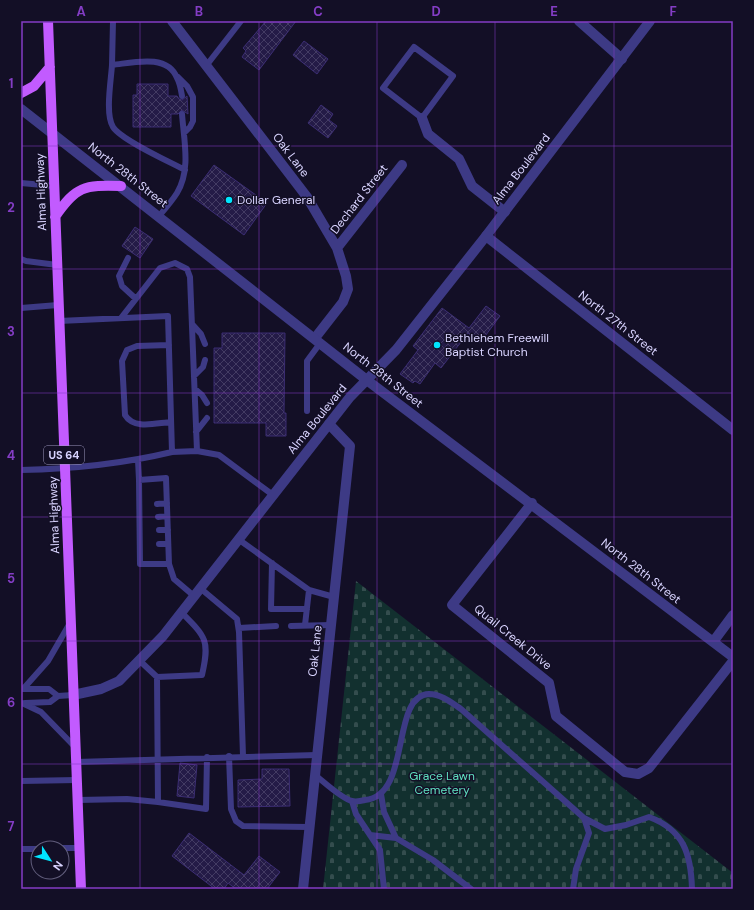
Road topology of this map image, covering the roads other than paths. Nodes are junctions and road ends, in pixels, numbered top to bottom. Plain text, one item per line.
1 (48, 21) edge
2 (113, 21) edge
3 (172, 21) edge
4 (241, 21) edge
5 (579, 21) edge
6 (650, 21) edge
7 (622, 59) junction
8 (112, 65) junction
9 (206, 66) junction
10 (50, 67) junction
11 (177, 76) junction
12 (21, 93) edge
13 (182, 96) dead end
14 (21, 109) edge
15 (182, 114) dead end
16 (422, 118) junction
17 (52, 132) junction
18 (184, 133) junction
19 (402, 165) dead end
20 (185, 170) junction
21 (21, 183) edge
22 (54, 186) junction
23 (121, 186) junction
24 (505, 212) junction
25 (160, 216) junction
26 (55, 217) junction
27 (486, 236) junction
28 (337, 248) junction
29 (128, 258) dead end
30 (21, 259) edge
31 (57, 265) junction
32 (136, 298) junction
33 (58, 305) junction
34 (21, 308) edge
35 (120, 318) junction
36 (59, 321) junction
37 (192, 324) junction
38 (318, 340) junction
39 (205, 344) dead end
40 (169, 345) junction
41 (205, 360) dead end
42 (194, 376) junction
43 (368, 380) junction
44 (195, 389) junction
45 (207, 403) dead end
46 (307, 411) dead end
47 (207, 418) dead end
48 (171, 422) junction
49 (328, 424) junction
50 (733, 430) edge
51 (196, 432) junction
52 (197, 451) junction
53 (172, 452) junction
54 (138, 460) junction
55 (65, 469) junction
56 (21, 470) edge
57 (139, 480) junction
58 (273, 495) junction
59 (167, 503) junction
60 (532, 503) junction
61 (158, 504) dead end
62 (167, 516) junction
63 (158, 517) dead end
64 (139, 518) junction
65 (146, 518) dead end
66 (158, 530) dead end
67 (168, 530) junction
68 (148, 531) dead end
69 (140, 532) junction
70 (238, 539) junction
71 (159, 544) dead end
72 (168, 544) junction
73 (140, 545) junction
74 (147, 545) dead end
75 (272, 563) junction
76 (169, 564) junction
77 (309, 590) junction
78 (197, 592) junction
79 (334, 597) junction
80 (306, 609) junction
81 (181, 612) junction
82 (733, 615) edge
83 (71, 621) junction
84 (306, 625) junction
85 (331, 625) junction
86 (276, 626) dead end
87 (291, 626) dead end
88 (238, 628) junction
89 (713, 642) junction
90 (733, 657) edge
91 (140, 661) junction
92 (733, 661) edge
93 (157, 677) junction
94 (22, 689) edge
95 (73, 695) junction
96 (58, 696) junction
97 (22, 704) edge
98 (76, 748) junction
99 (317, 755) junction
100 (230, 756) junction
101 (243, 756) junction
102 (208, 757) junction
103 (158, 758) junction
104 (76, 762) junction
105 (315, 775) junction
106 (77, 780) junction
107 (21, 781) edge
108 (381, 794) junction
109 (78, 800) junction
110 (352, 801) junction
111 (158, 802) junction
112 (584, 818) junction
113 (310, 827) junction
114 (370, 835) junction
115 (396, 838) junction
116 (70, 848) edge
117 (80, 848) junction
118 (81, 889) edge
119 (303, 889) edge
120 (384, 889) edge
121 (471, 889) edge
122 (573, 889) edge
123 (692, 889) edge

1 - 10 main road, Alma Highway / US 64
2 - 8 lane
3 - 9 street, Oak Lane
4 - 9 lane
5 - 7 street
6 - 7 street, Alma Boulevard
7 - 24 street, Alma Boulevard
8 - 11 lane
8 - 20 lane
9 - 28 street, Oak Lane
10 - 12 main road
10 - 17 main road, Alma Highway / US 64
11 - 13 lane
11 - 18 lane
14 - 17 street, North 28th Street
15 - 18 lane
16 - 16 lane
16 - 24 street
17 - 22 main road, Alma Highway / US 64
17 - 23 street, North 28th Street
18 - 20 lane
19 - 28 street, Dechard Street
20 - 25 lane
21 - 22 lane
22 - 26 main road, Alma Highway / US 64
23 - 25 street, North 28th Street
23 - 26 main road
24 - 27 street, Alma Boulevard
25 - 38 street, North 28th Street
26 - 31 main road, Alma Highway / US 64
27 - 43 street, Alma Boulevard
27 - 50 street, North 27th Street
28 - 38 street, Oak Lane
29 - 32 lane
30 - 31 lane
31 - 33 main road, Alma Highway / US 64
32 - 35 lane
32 - 37 lane
33 - 34 lane
33 - 36 main road, Alma Highway / US 64
35 - 36 lane
35 - 40 lane
36 - 55 main road, Alma Highway / US 64
37 - 39 lane
37 - 42 lane
38 - 43 street, North 28th Street
38 - 46 lane
40 - 48 lane
40 - 48 lane
41 - 42 lane
42 - 44 lane
43 - 49 street, Alma Boulevard
43 - 60 street, North 28th Street
44 - 45 lane
44 - 51 lane
47 - 51 lane
48 - 53 lane
49 - 58 street, Alma Boulevard
49 - 79 street, Oak Lane
51 - 52 lane
52 - 53 lane
52 - 58 lane
53 - 54 lane
54 - 55 lane
54 - 57 lane
55 - 56 lane
55 - 83 main road, Alma Highway / US 64
57 - 59 lane
57 - 64 lane
58 - 70 street, Alma Boulevard
59 - 61 lane
59 - 62 lane
60 - 89 street, North 28th Street
60 - 92 street, Quail Creek Drive
62 - 63 lane
62 - 67 lane
64 - 65 lane
64 - 69 lane
66 - 67 lane
67 - 72 lane
68 - 69 lane
69 - 73 lane
70 - 75 lane
70 - 78 street, Alma Boulevard
71 - 72 lane
72 - 76 lane
73 - 74 lane
73 - 76 lane
75 - 77 lane
75 - 80 lane
76 - 78 lane
77 - 79 lane
77 - 80 lane
78 - 81 street, Alma Boulevard
78 - 88 lane
79 - 85 street, Oak Lane
80 - 84 lane
81 - 91 street, Alma Boulevard
81 - 93 lane
82 - 89 street
83 - 94 lane
83 - 95 main road, Alma Highway / US 64
84 - 85 lane
84 - 87 lane
85 - 99 street, Oak Lane
86 - 88 lane
88 - 101 lane
89 - 90 street, North 28th Street
91 - 93 lane
91 - 95 street, Alma Boulevard
93 - 103 lane
94 - 96 lane
95 - 96 lane
95 - 98 main road, Alma Highway / US 64
96 - 97 lane
97 - 98 lane
98 - 104 main road, Alma Highway / US 64
99 - 101 lane
99 - 105 street, Oak Lane
100 - 101 lane
100 - 102 lane
100 - 113 lane
102 - 103 lane
102 - 111 lane
103 - 104 lane
103 - 111 lane
104 - 106 main road, Alma Highway / US 64
105 - 110 lane
105 - 113 street, Oak Lane
106 - 107 lane
106 - 109 main road, Alma Highway / US 64
108 - 110 lane
108 - 112 lane
108 - 115 lane
109 - 111 lane
109 - 117 main road, Alma Highway / US 64
110 - 114 lane
112 - 122 lane
112 - 123 lane
113 - 119 street, Oak Lane
114 - 115 lane
114 - 120 lane
115 - 121 lane
116 - 117 lane
117 - 118 main road, Alma Highway / US 64

